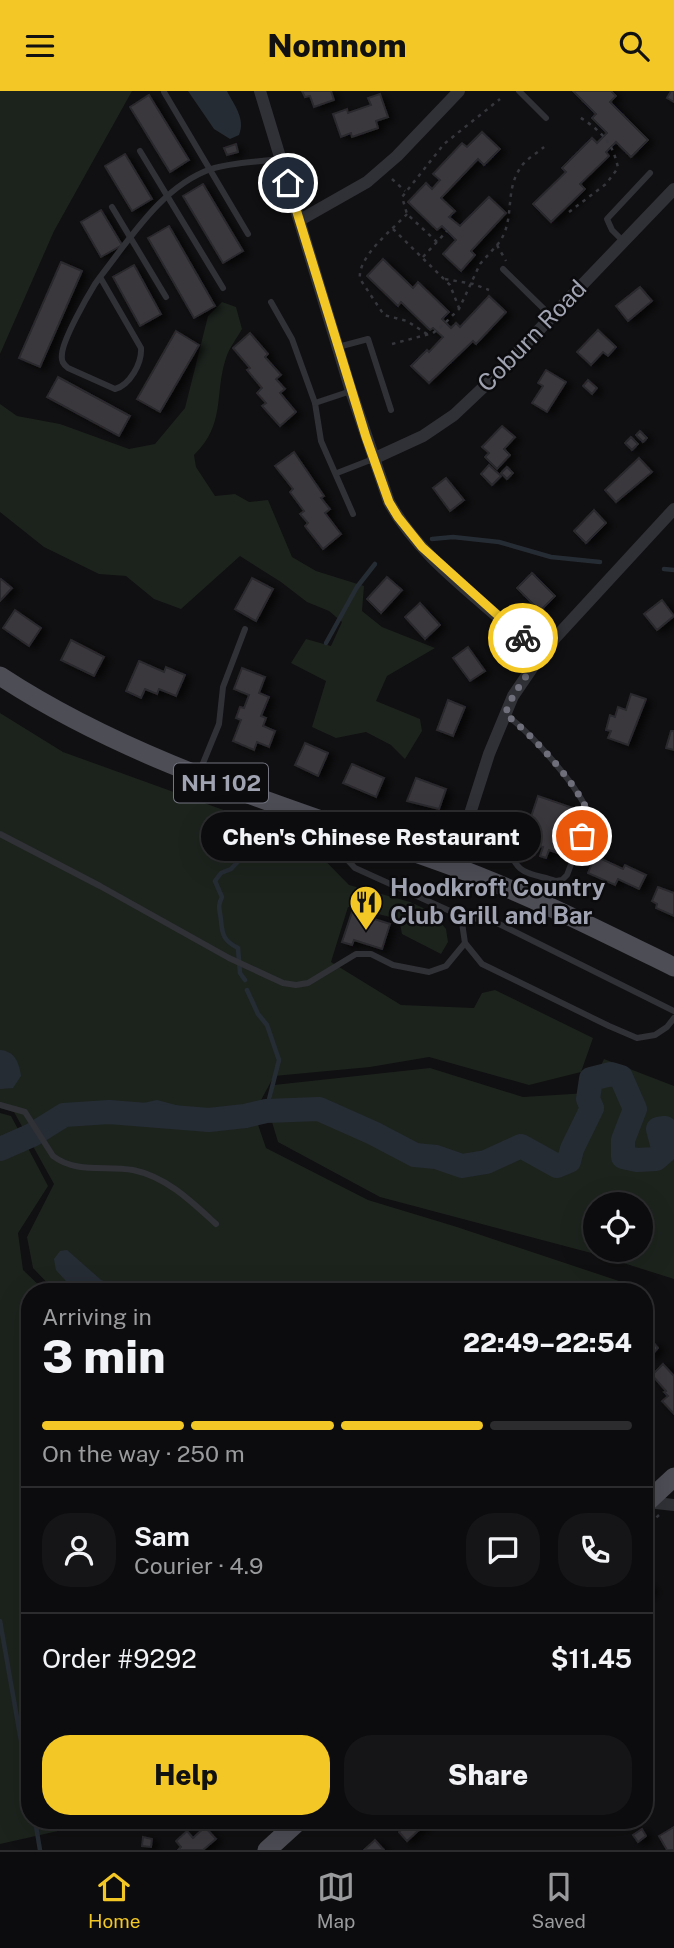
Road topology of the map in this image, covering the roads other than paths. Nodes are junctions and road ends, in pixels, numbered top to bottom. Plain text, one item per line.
1 (260, 91) edge
2 (459, 91) edge
3 (519, 91) edge
4 (164, 92) edge
5 (546, 118) dead end
6 (140, 151) dead end
7 (281, 159) junction
8 (210, 169) junction
9 (650, 173) dead end
10 (674, 189) edge
11 (168, 197) junction
12 (112, 207) dead end
13 (300, 220) junction
14 (248, 234) dead end
15 (131, 238) junction
16 (624, 242) junction
17 (503, 268) road end
18 (100, 277) junction
19 (223, 288) dead end
20 (166, 297) dead end
21 (271, 302) dead end
22 (551, 316) junction
23 (338, 347) junction
24 (351, 391) junction
25 (315, 403) junction
26 (391, 410) dead end
27 (373, 459) junction
28 (337, 473) junction
29 (674, 509) edge
30 (353, 514) dead end
31 (245, 629) dead end
32 (540, 655) junction
33 (0, 676) edge
34 (505, 714) junction
35 (198, 775) junction
36 (335, 826) junction
37 (465, 828) junction
38 (0, 834) edge
39 (453, 867) junction
40 (461, 916) junction
41 (465, 943) junction
42 (674, 967) edge
43 (674, 1011) edge
44 (674, 1018) edge
45 (0, 1105) edge
46 (216, 1224) dead end
47 (674, 1477) edge
48 (653, 1496) edge
49 (653, 1504) edge
50 (674, 1506) edge
51 (290, 1829) edge
52 (267, 1850) edge

1 - 7 street
2 - 13 street
3 - 5 lane
4 - 8 lane
6 - 11 lane
7 - 8 lane
7 - 13 street
8 - 11 lane
8 - 14 lane
9 - 16 lane
10 - 16 street, Coburn Road
11 - 15 lane
11 - 19 lane
12 - 15 lane
13 - 23 street
15 - 18 lane
15 - 20 lane
16 - 22 street, Coburn Road
17 - 22 lane
18 - 18 lane
21 - 25 lane
22 - 27 street, Coburn Road
23 - 24 street
23 - 26 lane
24 - 25 lane
24 - 27 street
25 - 28 lane
27 - 28 lane
27 - 32 street
28 - 30 lane
29 - 32 street
31 - 35 lane
32 - 34 street
33 - 35 main road, NH 102
34 - 37 street
34 - 37 lane
35 - 36 main road, NH 102
36 - 39 main road, NH 102
36 - 40 lane
37 - 39 street
38 - 41 lane
39 - 42 main road, NH 102
40 - 41 lane
40 - 43 lane
41 - 44 lane
45 - 46 lane
47 - 48 main road
49 - 50 street
51 - 52 main road

